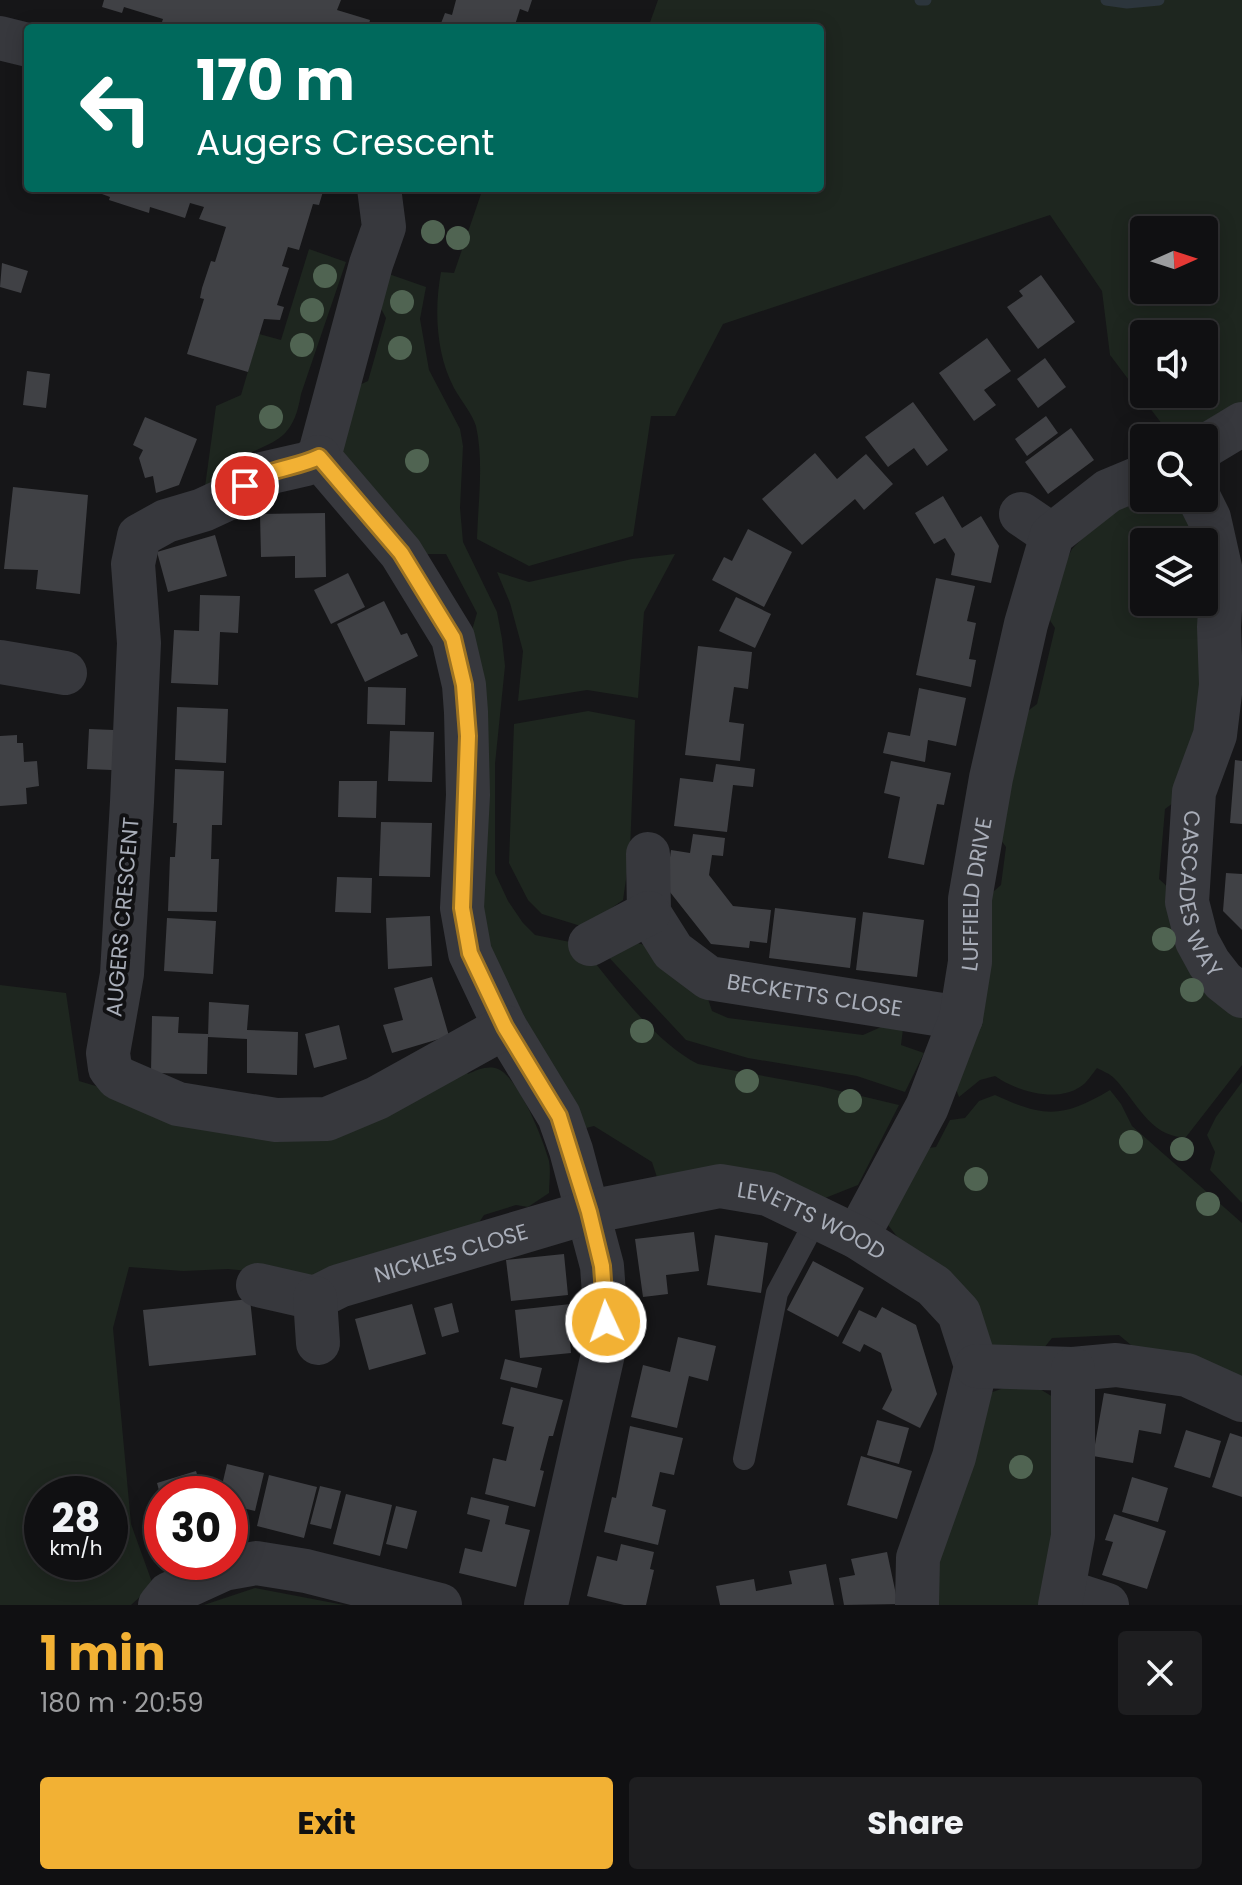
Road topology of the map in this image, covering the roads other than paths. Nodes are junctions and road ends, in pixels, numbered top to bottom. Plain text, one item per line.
1 (0, 38) edge
2 (24, 44) edge
3 (380, 192) edge
4 (1242, 424) edge
5 (1218, 439) edge
6 (319, 457) junction
7 (1130, 482) edge
8 (1206, 512) edge
9 (0, 662) edge
10 (65, 673) dead end
11 (1228, 736) edge
12 (648, 854) dead end
13 (649, 913) junction
14 (590, 944) dead end
15 (1242, 996) edge
16 (961, 1018) junction
17 (505, 1027) junction
18 (589, 1212) junction
19 (817, 1218) junction
20 (857, 1237) junction
21 (258, 1285) dead end
22 (315, 1298) junction
23 (318, 1343) dead end
24 (976, 1366) junction
25 (1073, 1369) junction
26 (1242, 1400) edge
27 (744, 1459) dead end
28 (1062, 1598) edge
29 (160, 1605) edge
30 (440, 1605) edge
31 (546, 1605) edge
32 (917, 1605) edge
33 (1107, 1605) edge

1 - 2 street
3 - 6 street
4 - 5 street
6 - 17 street
6 - 17 street, AUGERS CRESCENT
7 - 16 street, LUFFIELD DRIVE
8 - 11 street, CASCADES WAY
9 - 10 street
11 - 15 street, CASCADES WAY
12 - 13 street
13 - 14 street
13 - 16 street, BECKETTS CLOSE
16 - 20 street, LUFFIELD DRIVE
17 - 18 street
18 - 19 street, LEVETTS WOOD
18 - 22 street, NICKLES CLOSE
18 - 31 street
19 - 20 street, LEVETTS WOOD
19 - 27 lane
20 - 24 street, LEVETTS WOOD
21 - 22 street
22 - 23 street
24 - 25 street
24 - 32 street
25 - 26 street
25 - 28 street
28 - 33 street
29 - 30 street

